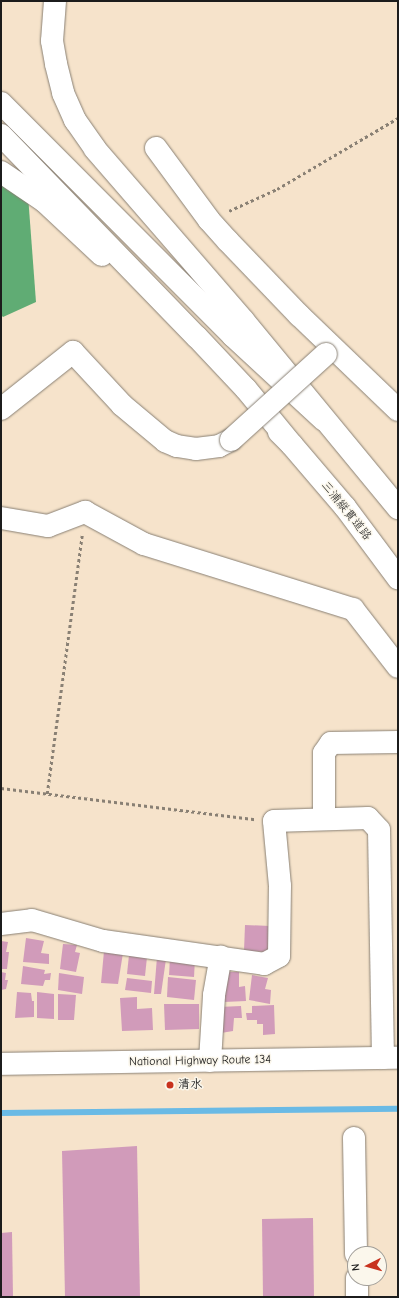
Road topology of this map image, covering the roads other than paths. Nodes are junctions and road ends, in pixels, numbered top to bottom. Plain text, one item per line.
1 (55, 1) edge
2 (1, 103) edge
3 (1, 135) edge
4 (156, 148) dead end
5 (1, 172) edge
6 (329, 351) junction
7 (1, 409) edge
8 (398, 410) edge
9 (324, 420) junction
10 (292, 445) junction
11 (398, 508) edge
12 (1, 518) edge
13 (398, 578) edge
14 (398, 667) edge
15 (398, 742) edge
16 (324, 820) junction
17 (1, 924) edge
18 (221, 957) junction
19 (390, 1058) edge
20 (210, 1061) junction
21 (1, 1064) edge
22 (354, 1138) dead end
23 (356, 1246) edge
24 (357, 1286) edge
25 (357, 1297) edge

1 - 9 main road
2 - 9 main road
3 - 10 main road
4 - 6 main road
5 - 10 main road
6 - 7 main road, bridge
6 - 8 main road
9 - 11 main road
10 - 13 main road, 三浦縦貫道路
12 - 14 main road
15 - 16 main road
16 - 18 main road
16 - 19 main road
17 - 18 main road
18 - 20 main road
19 - 20 main road, National Highway Route 134
20 - 21 main road, National Highway Route 134
22 - 23 main road
24 - 25 main road

